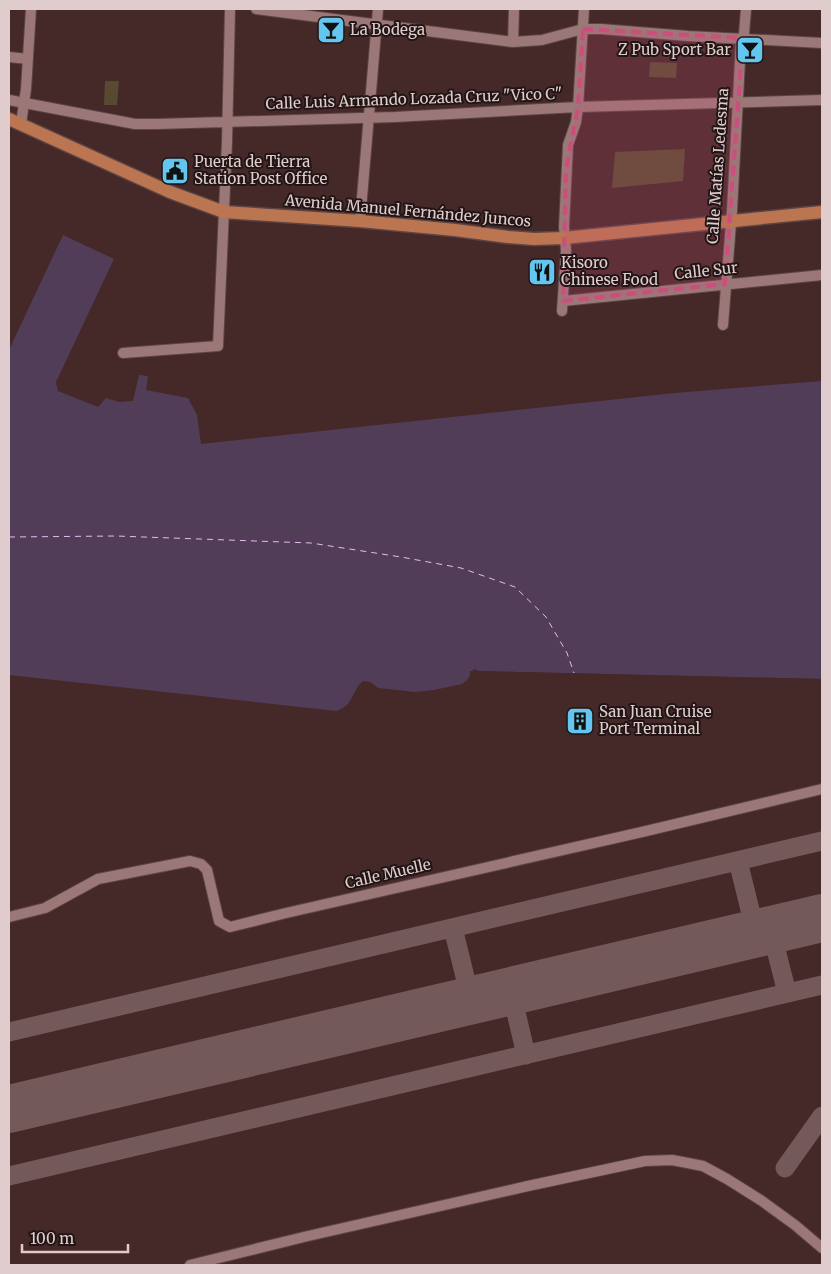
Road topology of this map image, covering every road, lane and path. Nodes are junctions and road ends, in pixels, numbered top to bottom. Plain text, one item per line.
1 (31, 9) edge
2 (230, 9) edge
3 (256, 9) edge
4 (378, 9) edge
5 (514, 9) edge
6 (584, 9) edge
7 (746, 9) edge
8 (377, 24) junction
9 (583, 29) junction
10 (742, 38) junction
11 (513, 42) junction
12 (822, 44) edge
13 (9, 57) edge
14 (28, 59) junction
15 (9, 100) edge
16 (822, 100) edge
17 (25, 103) junction
18 (737, 103) junction
19 (578, 107) junction
20 (369, 118) junction
21 (9, 119) edge
22 (228, 122) junction
23 (21, 124) junction
24 (224, 212) junction
25 (822, 212) edge
26 (360, 221) junction
27 (730, 221) junction
28 (564, 238) junction
29 (822, 275) edge
30 (725, 284) junction
31 (724, 325) dead end
32 (124, 353) dead end
33 (822, 789) edge
34 (9, 917) edge
35 (822, 1248) edge
36 (190, 1265) edge

1 - 14 street
2 - 22 street
3 - 8 street
4 - 8 street
5 - 11 street
6 - 9 street
7 - 10 street, Calle Matías Ledesma
8 - 11 street
8 - 20 street
9 - 10 street
9 - 11 street
9 - 19 street
10 - 12 street
10 - 18 street, Calle Matías Ledesma
13 - 14 street
14 - 17 street
15 - 17 street, Calle Luis Armando Lozada Cruz "Vico C"
16 - 18 street, Calle Luis Armando Lozada Cruz "Vico C"
17 - 22 street, Calle Luis Armando Lozada Cruz "Vico C"
17 - 23 street
18 - 19 street, Calle Luis Armando Lozada Cruz "Vico C"
18 - 27 street, Calle Matías Ledesma
19 - 20 street, Calle Luis Armando Lozada Cruz "Vico C"
19 - 28 street
20 - 22 street, Calle Luis Armando Lozada Cruz "Vico C"
20 - 26 street
21 - 23 main road, Avenida Manuel Fernández Juncos
22 - 24 street
23 - 24 main road, Avenida Manuel Fernández Juncos
24 - 26 main road, Avenida Manuel Fernández Juncos
24 - 32 street
25 - 27 main road, Avenida Manuel Fernández Juncos
26 - 28 main road, Avenida Manuel Fernández Juncos
27 - 28 main road, Avenida Manuel Fernández Juncos
27 - 30 street, Calle Matías Ledesma
28 - 30 street, Calle Sur
29 - 30 street, Calle Sur
30 - 31 street, Calle Matías Ledesma
33 - 34 street, Calle Muelle
35 - 36 street

